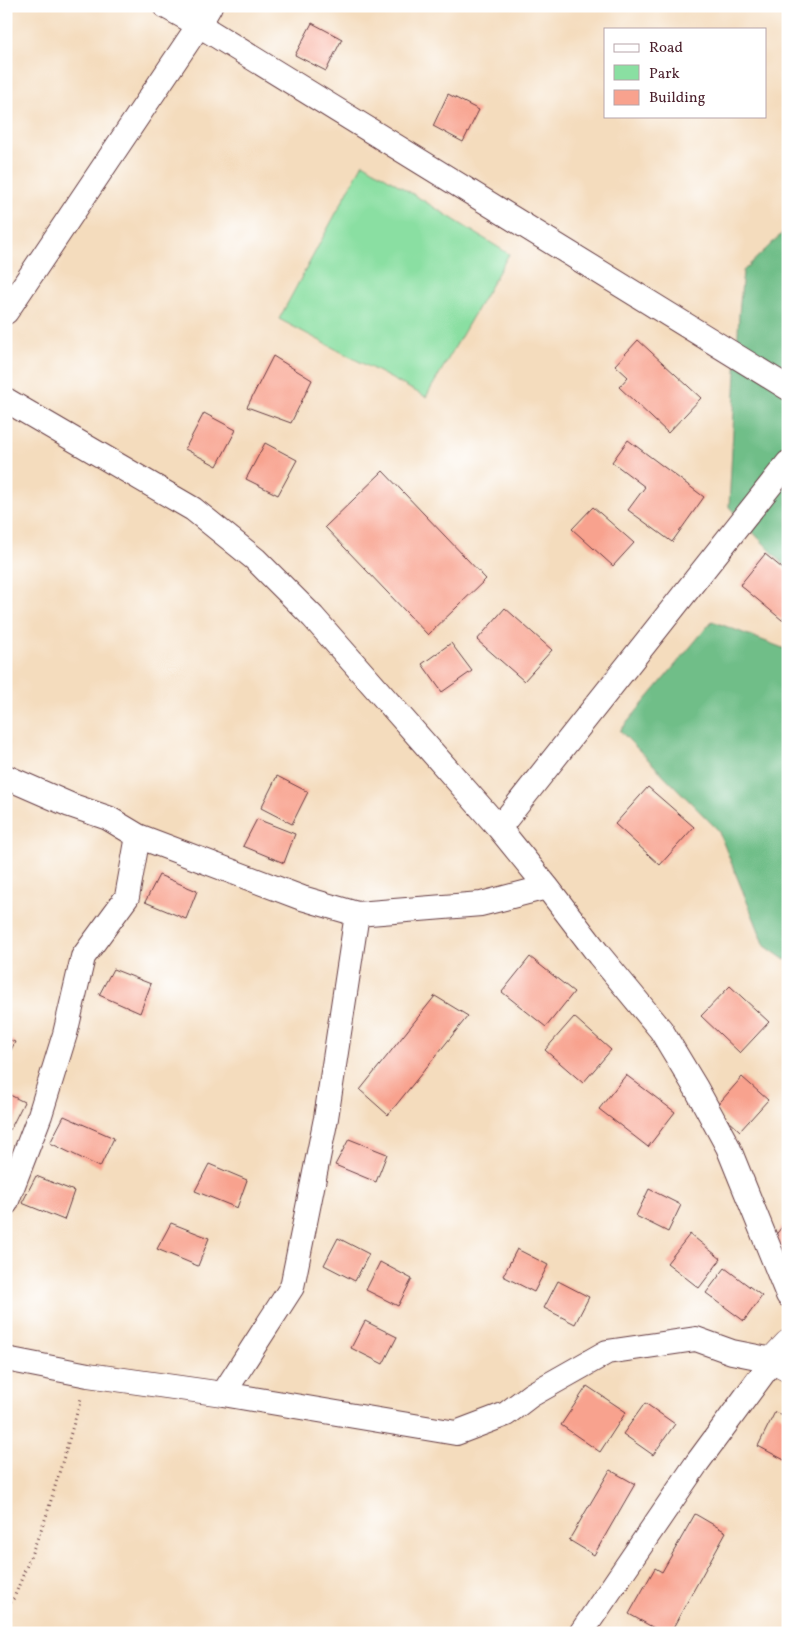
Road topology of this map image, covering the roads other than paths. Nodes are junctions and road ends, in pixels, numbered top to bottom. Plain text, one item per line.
1 (166, 6) edge
2 (205, 16) edge
3 (6, 312) edge
4 (788, 388) edge
5 (6, 400) edge
6 (788, 463) edge
7 (6, 777) edge
8 (499, 828) junction
9 (138, 836) junction
10 (547, 887) junction
11 (357, 914) junction
12 (6, 1203) edge
13 (788, 1295) edge
14 (783, 1357) edge
15 (6, 1359) edge
16 (223, 1394) junction
17 (581, 1633) edge

1 - 2 street
2 - 3 street
2 - 4 street
5 - 8 street
6 - 8 street
7 - 9 street
8 - 10 street
9 - 11 street
9 - 12 street
10 - 11 street
10 - 13 street
11 - 16 street
14 - 16 street
14 - 17 street
15 - 16 street

